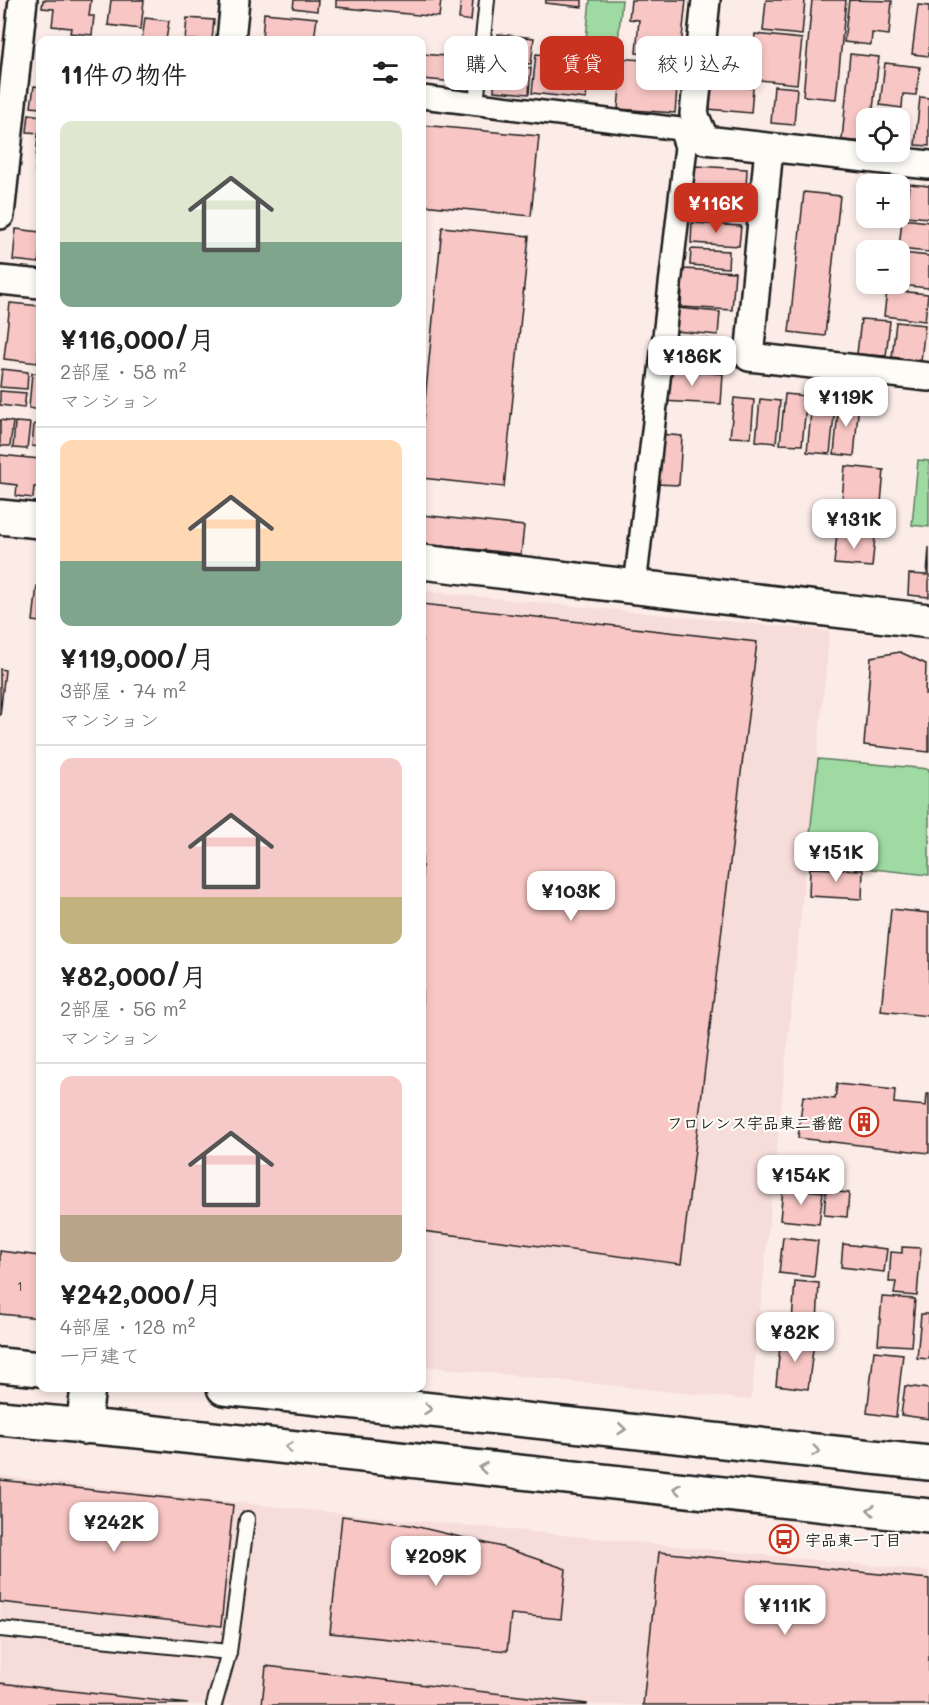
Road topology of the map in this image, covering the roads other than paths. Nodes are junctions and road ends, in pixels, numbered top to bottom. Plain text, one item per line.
1 (23, 0) edge
2 (236, 0) edge
3 (487, 0) edge
4 (706, 0) edge
5 (232, 36) edge
6 (19, 64) edge
7 (426, 98) edge
8 (476, 104) junction
9 (768, 148) junction
10 (929, 165) edge
11 (0, 215) edge
12 (0, 280) edge
13 (36, 284) edge
14 (929, 377) edge
15 (0, 517) edge
16 (36, 521) edge
17 (426, 562) edge
18 (635, 586) junction
19 (929, 621) edge
20 (0, 1365) edge
21 (36, 1369) edge
22 (87, 1392) edge
23 (262, 1392) edge
24 (0, 1418) edge
25 (83, 1427) junction
26 (929, 1463) edge
27 (929, 1516) edge
28 (247, 1519) dead end
29 (0, 1629) edge
30 (229, 1652) junction
31 (214, 1705) edge

1 - 6 street
2 - 5 street
3 - 8 lane
4 - 9 street
6 - 11 street
7 - 8 street
8 - 18 street
9 - 10 street
9 - 14 street
12 - 13 street
15 - 16 street
17 - 18 street
18 - 19 street
20 - 21 street
22 - 25 street
23 -> 26 street
24 - 25 street
27 -> 25 street
28 - 30 lane
29 - 30 lane
30 - 31 lane

